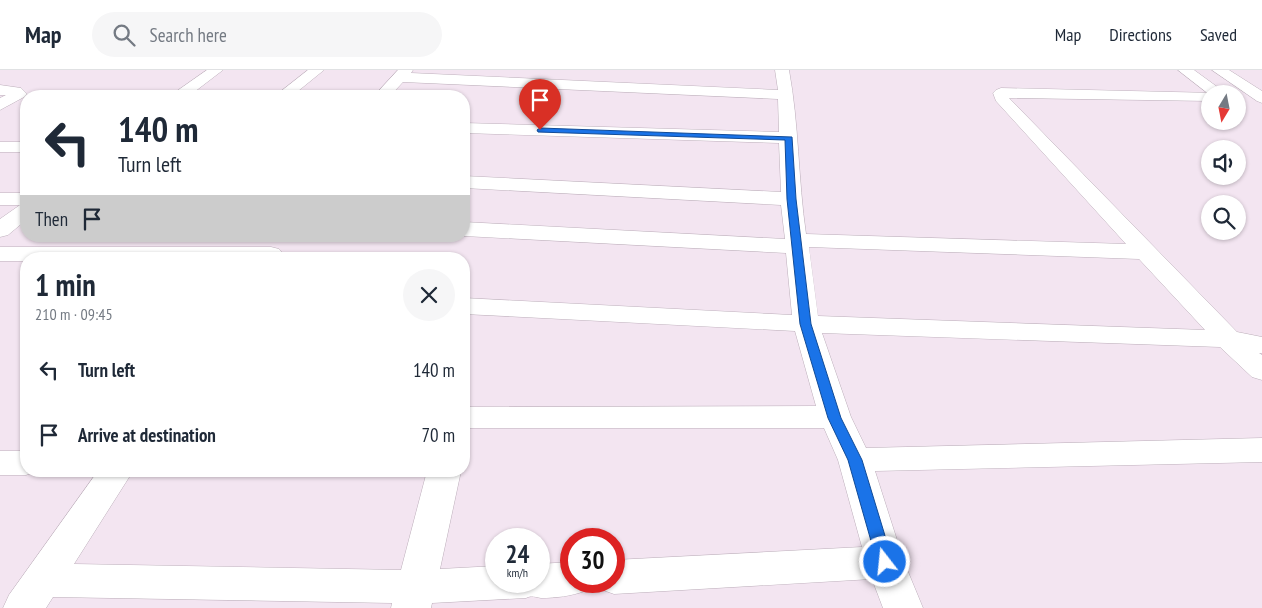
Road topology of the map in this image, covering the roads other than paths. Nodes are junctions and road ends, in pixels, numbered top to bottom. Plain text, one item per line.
1 (216, 70) edge
2 (316, 70) edge
3 (582, 70) edge
4 (1185, 70) edge
5 (1219, 70) edge
6 (402, 74) edge
7 (490, 75) edge
8 (784, 82) edge
9 (573, 84) junction
10 (1206, 85) edge
11 (0, 90) edge
12 (188, 90) edge
13 (291, 90) edge
14 (387, 90) edge
15 (1201, 96) edge
16 (1262, 98) edge
17 (0, 105) edge
18 (20, 109) edge
19 (0, 110) edge
20 (470, 128) edge
21 (789, 138) junction
22 (0, 147) edge
23 (20, 147) edge
24 (470, 182) edge
25 (0, 199) edge
26 (791, 199) junction
27 (20, 200) edge
28 (20, 215) edge
29 (0, 230) edge
30 (470, 230) edge
31 (797, 244) junction
32 (274, 250) edge
33 (137, 252) edge
34 (1147, 252) junction
35 (0, 254) edge
36 (20, 254) edge
37 (470, 306) edge
38 (806, 324) junction
39 (1228, 339) junction
40 (1262, 345) edge
41 (1262, 371) edge
42 (470, 417) edge
43 (834, 418) junction
44 (1262, 450) edge
45 (855, 460) junction
46 (0, 462) edge
47 (20, 463) edge
48 (112, 477) edge
49 (443, 477) edge
50 (885, 562) junction
51 (625, 576) edge
52 (485, 587) edge
53 (33, 594) edge
54 (414, 598) edge
55 (904, 608) edge

1 - 12 street
2 - 13 street
3 - 9 street
4 - 10 street
5 - 16 street
6 - 7 street
6 - 14 street
7 - 9 street
8 - 9 street
8 - 21 street
11 - 17 street
15 - 34 street
18 - 19 street
20 - 21 street
21 - 26 street
22 - 23 street
24 - 26 street
25 - 27 street
26 - 31 street
28 - 29 street
30 - 31 street
31 - 34 street
31 - 38 street
32 - 33 street
34 - 39 street
35 - 36 street
37 - 38 street
38 - 39 street
38 - 43 street
39 - 40 street
39 - 41 street
42 - 43 street
43 - 45 street
44 - 45 street
45 - 50 street
46 - 47 street
48 - 53 street
49 - 54 street
50 - 51 street
50 - 55 street
52 - 54 street
53 - 54 street

